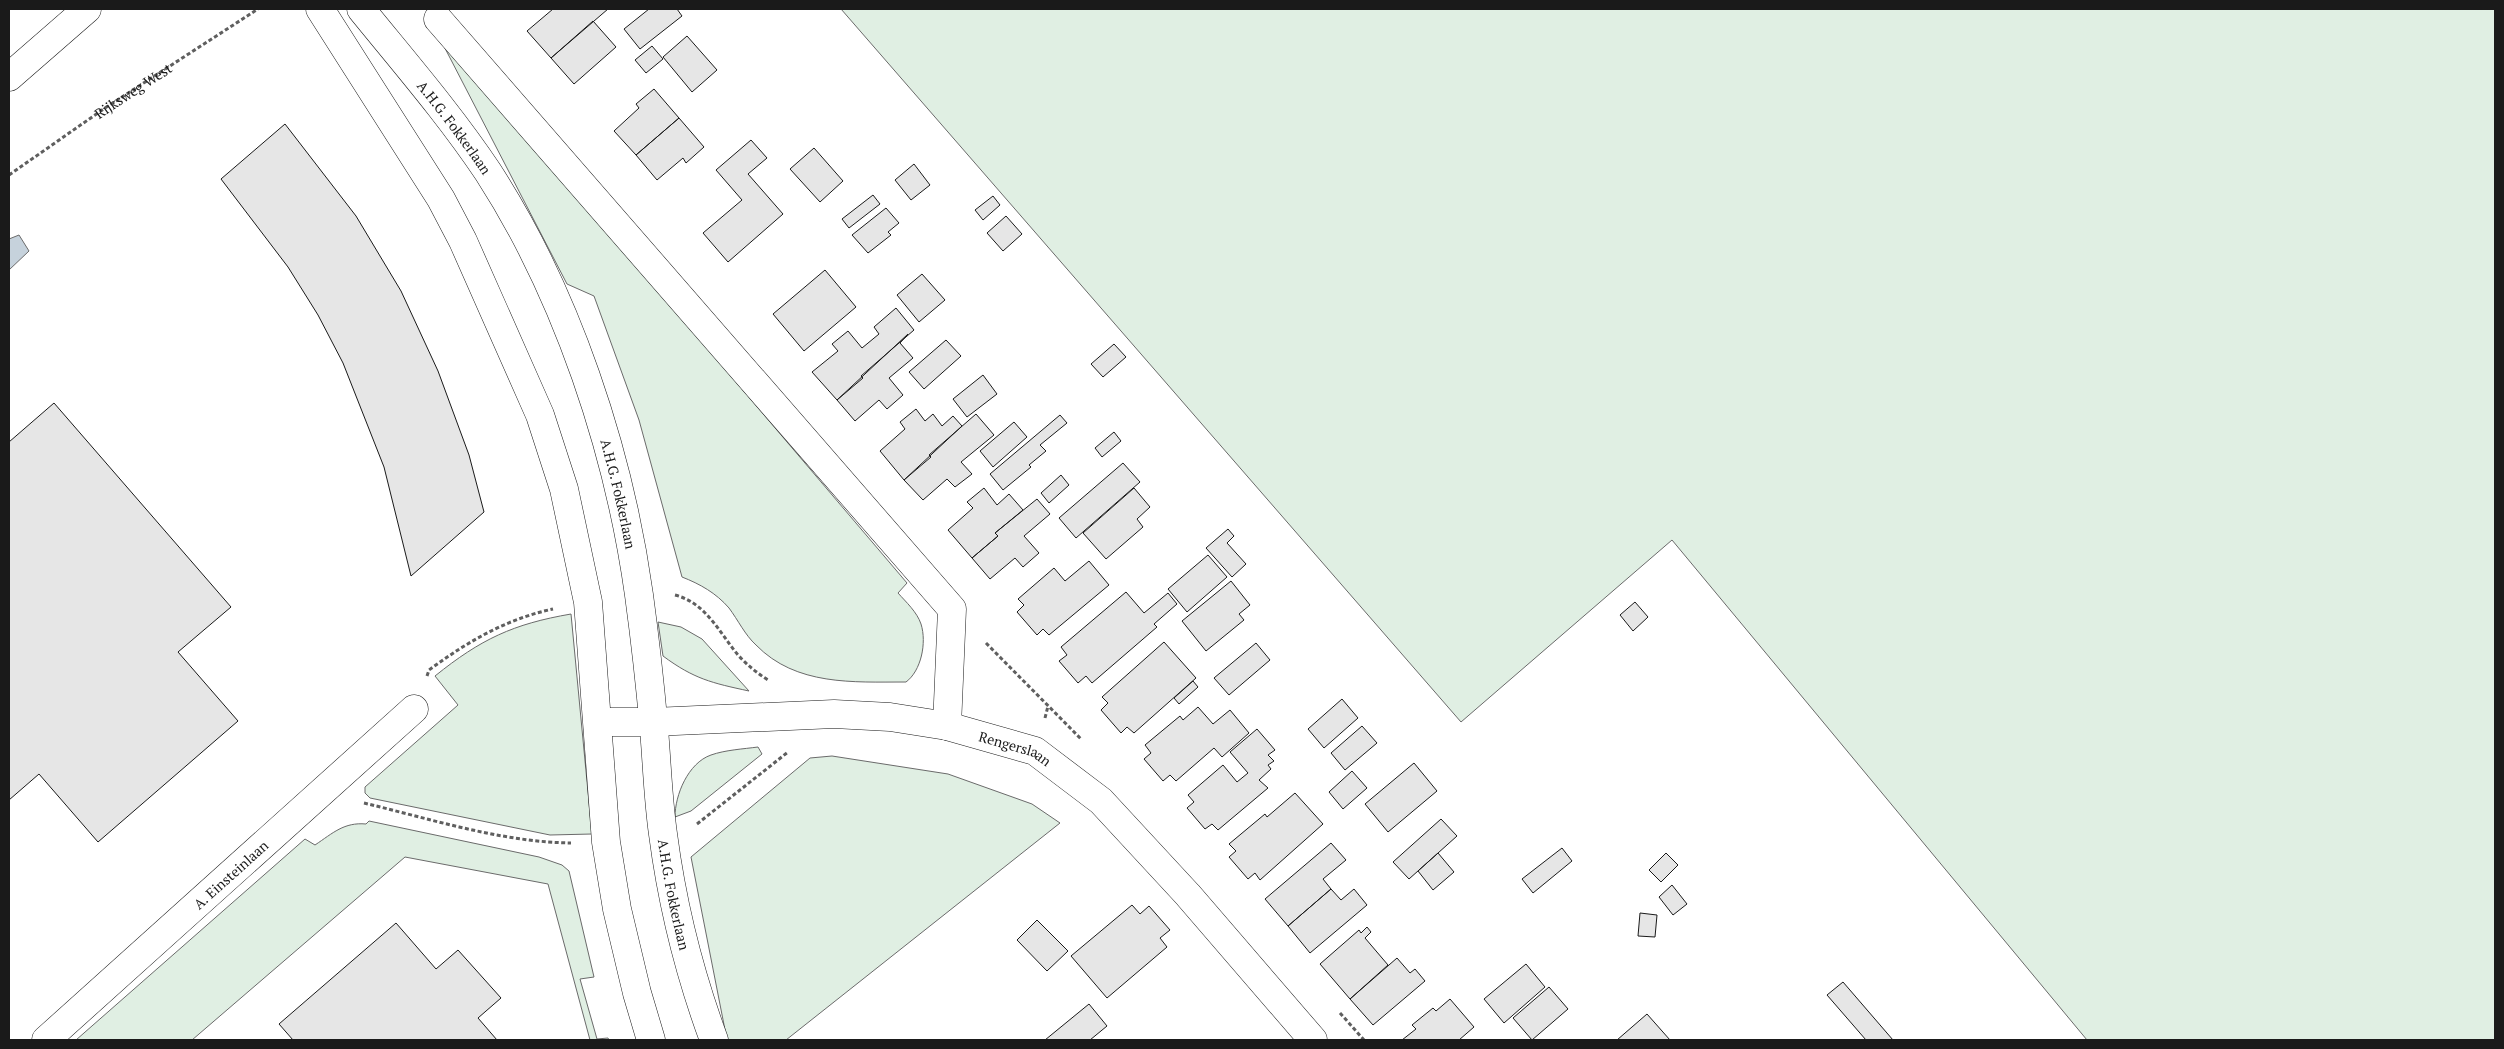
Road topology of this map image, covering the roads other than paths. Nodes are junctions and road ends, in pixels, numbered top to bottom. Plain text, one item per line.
1 (87, 9) edge
2 (320, 9) edge
3 (361, 9) edge
4 (438, 20) dead end
5 (9, 77) edge
6 (414, 709) dead end
7 (598, 722) junction
8 (653, 722) junction
9 (947, 726) junction
10 (46, 1040) edge
11 (651, 1040) edge
12 (714, 1040) edge
13 (1313, 1040) edge

1 - 5 main road
2 - 7 main road
3 - 8 main road, A.H.G. Fokkerlaan
4 - 9 main road
6 - 10 main road, A. Einsteinlaan
7 - 8 main road, Rengerslaan
7 - 11 main road
8 - 9 main road, Rengerslaan
8 - 12 main road, A.H.G. Fokkerlaan
9 - 13 main road, Rengerslaan

